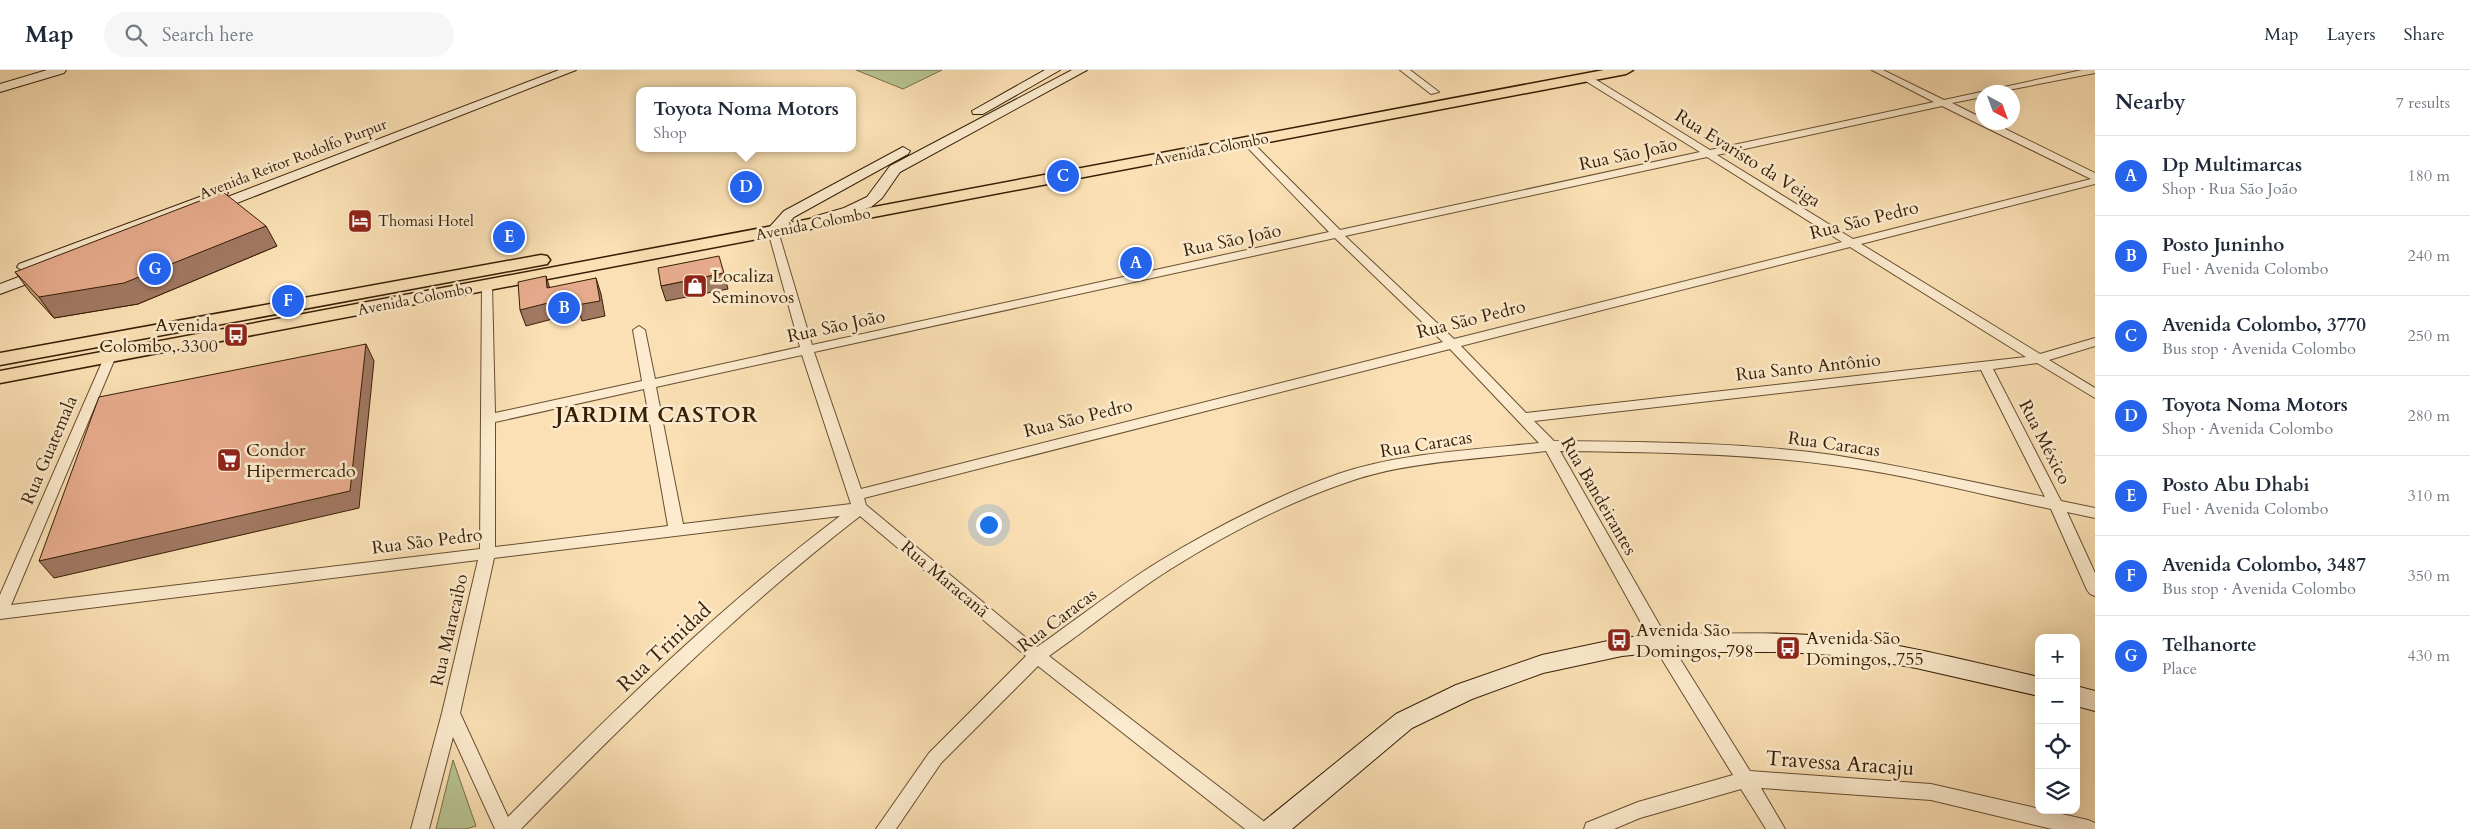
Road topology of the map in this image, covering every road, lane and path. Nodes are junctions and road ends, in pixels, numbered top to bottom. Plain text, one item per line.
1 (30, 70) edge
2 (60, 70) edge
3 (570, 70) edge
4 (1054, 70) edge
5 (1081, 70) edge
6 (1404, 70) edge
7 (1555, 70) edge
8 (1626, 70) edge
9 (1876, 70) edge
10 (2095, 70) edge
11 (545, 73) edge
12 (1587, 78) junction
13 (0, 79) edge
14 (2020, 85) edge
15 (1025, 86) junction
16 (0, 88) edge
17 (1042, 92) junction
18 (1434, 92) junction
19 (1975, 95) edge
20 (1401, 98) junction
21 (1941, 102) junction
22 (1398, 113) junction
23 (1247, 142) junction
24 (1710, 154) junction
25 (1048, 165) junction
26 (2095, 179) edge
27 (1019, 184) junction
28 (876, 197) junction
29 (789, 214) junction
30 (773, 231) junction
31 (1338, 234) junction
32 (1853, 244) junction
33 (31, 271) junction
34 (0, 276) edge
35 (486, 285) junction
36 (0, 289) edge
37 (298, 305) junction
38 (639, 330) dead end
39 (247, 331) junction
40 (2095, 342) edge
41 (1453, 345) junction
42 (808, 350) junction
43 (110, 356) junction
44 (0, 359) edge
45 (2039, 359) junction
46 (1985, 366) junction
47 (0, 377) edge
48 (651, 384) junction
49 (2095, 394) edge
50 (1523, 418) junction
51 (488, 419) junction
52 (1550, 446) junction
53 (858, 502) junction
54 (2057, 507) junction
55 (2095, 513) edge
56 (805, 516) junction
57 (677, 532) junction
58 (813, 543) junction
59 (486, 554) junction
60 (2095, 590) edge
61 (0, 613) edge
62 (1662, 643) junction
63 (1037, 656) junction
64 (2035, 685) edge
65 (2080, 697) edge
66 (2095, 701) edge
67 (451, 713) junction
68 (1747, 779) junction
69 (420, 829) edge
70 (504, 829) edge
71 (509, 829) edge
72 (885, 829) edge
73 (1259, 829) edge
74 (1273, 829) edge
75 (1593, 829) edge
76 (1776, 829) edge
77 (2088, 829) edge

1 - 13 main road
2 - 16 main road
3 - 11 main road, Avenida Reitor Rodolfo Purpur
4 - 15 main road
5 - 17 main road
6 - 18 street
7 - 18 main road, Avenida Colombo
8 - 12 main road, Avenida Colombo
9 - 21 street
10 - 14 street
11 - 33 main road, Avenida Reitor Rodolfo Purpur
12 - 22 main road, Avenida Colombo
12 - 24 street, Rua Evaristo da Veiga
15 - 17 main road
15 - 29 main road
17 - 28 main road
18 - 20 main road, Avenida Colombo
19 - 21 street, Rua São João
20 - 22 main road
20 - 25 main road, Avenida Colombo
21 - 24 street, Rua São João
21 - 26 street
22 - 23 main road, Avenida Colombo
23 - 27 main road, Avenida Colombo
23 - 31 street, Rua Bandeirantes
24 - 31 street, Rua São João
24 - 32 street, Rua Evaristo da Veiga
25 - 27 main road
25 - 28 main road, Avenida Colombo
26 - 32 street, Rua São Pedro
27 - 30 main road, Avenida Colombo
28 - 29 main road, Avenida Colombo
28 - 30 main road
29 - 30 main road
29 - 37 main road, Avenida Colombo
30 - 35 main road, Avenida Colombo
30 - 42 street
31 - 41 street, Rua Bandeirantes
31 - 42 street, Rua São João
32 - 41 street, Rua São Pedro
32 - 45 street, Rua Evaristo da Veiga
33 - 34 main road, Avenida Reitor Rodolfo Purpur
33 - 36 main road, Avenida Reitor Rodolfo Purpur
35 - 39 main road, Avenida Colombo
35 - 51 street, Rua Maracaibo
37 - 39 main road
37 - 44 main road, Avenida Colombo
38 - 48 street
39 - 43 main road, Avenida Colombo
40 - 45 street, Rua Santo Antônio
41 - 50 street, Rua Bandeirantes
41 - 53 street, Rua São Pedro
42 - 48 street, Rua São João
42 - 53 street
43 - 47 main road, Avenida Colombo
43 - 61 street, Rua Guatemala
45 - 46 street, Rua Santo Antônio
45 - 49 street, Rua Evaristo da Veiga
46 - 50 street, Rua Santo Antônio
46 - 54 street, Rua México
48 - 51 street, Rua São João
48 - 57 street
50 - 52 street, Rua Bandeirantes
51 - 59 street, Rua Maracaibo
52 - 54 street, Rua Caracas
52 - 62 street, Rua Bandeirantes
52 - 63 street, Rua Caracas
53 - 56 street, Rua São Pedro
53 - 58 street, Rua Trinidad
53 - 63 street, Rua Maracanã
54 - 55 street, Rua Caracas
54 - 60 street, Rua México
56 - 57 street, Rua São Pedro
56 - 58 street
57 - 59 street, Rua São Pedro
58 - 71 street, Rua Trinidad
59 - 61 street, Rua São Pedro
59 - 67 street, Rua Maracaibo
62 - 64 main road
62 - 68 street, Rua Bandeirantes
62 - 74 main road
63 - 72 street, Rua Caracas
63 - 73 street, Rua Maracanã
65 - 66 main road
67 - 69 street, Rua Maracaibo
67 - 70 street
68 - 75 street, Travessa Aracaju
68 - 76 street, Rua Bandeirantes
68 - 77 street, Travessa Aracaju

